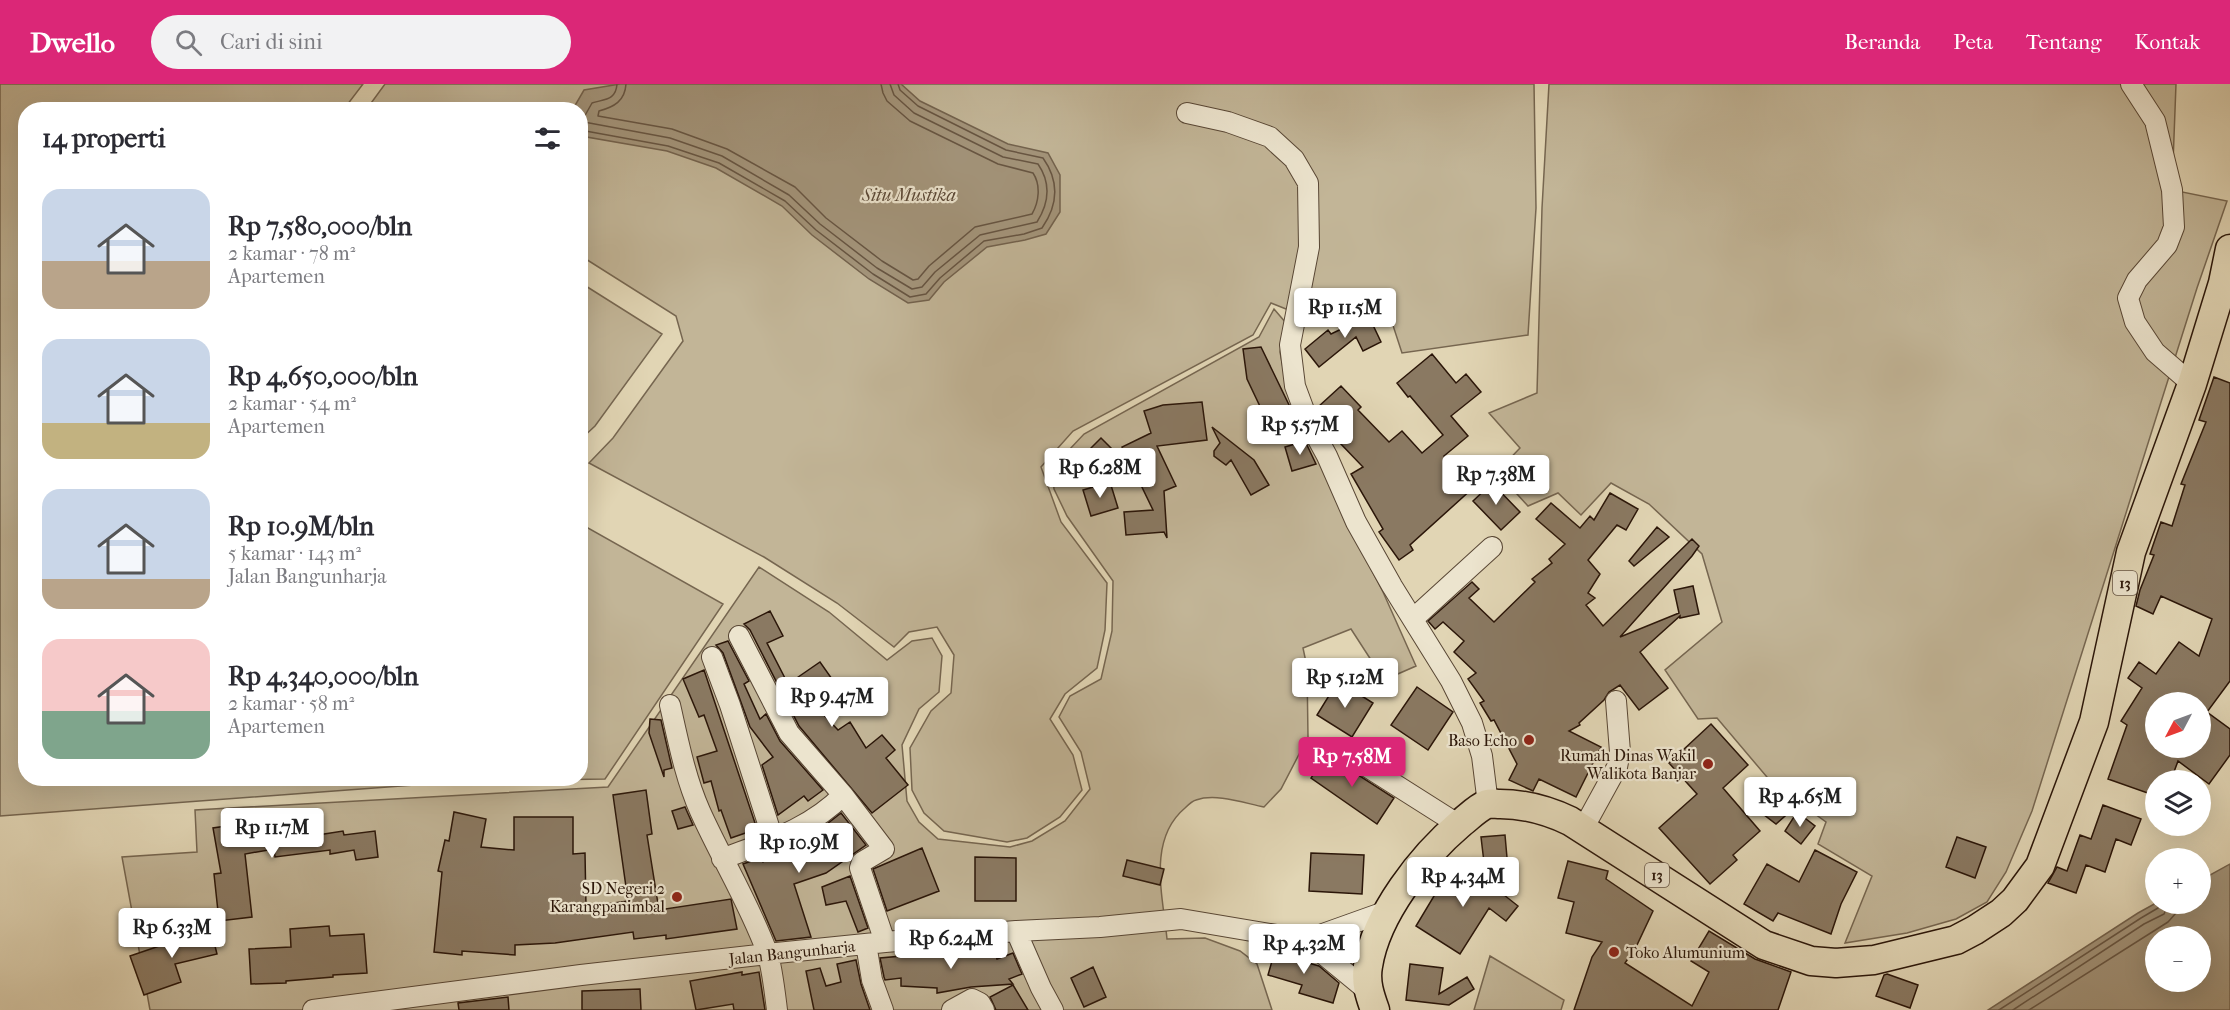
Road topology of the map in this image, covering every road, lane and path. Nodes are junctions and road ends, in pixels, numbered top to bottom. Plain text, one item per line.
1 (2131, 84) edge
2 (1187, 113) dead end
3 (2230, 249) edge
4 (2192, 384) junction
5 (1492, 547) dead end
6 (1413, 619) junction
7 (739, 636) dead end
8 (712, 657) dead end
9 (1616, 701) dead end
10 (670, 705) dead end
11 (1347, 754) dead end
12 (843, 795) junction
13 (1488, 804) junction
14 (1459, 825) junction
15 (1583, 829) junction
16 (773, 839) junction
17 (722, 859) junction
18 (1390, 910) junction
19 (1016, 931) junction
20 (1306, 940) junction
21 (875, 943) junction
22 (767, 954) junction
23 (1372, 1000) edge
24 (403, 1003) edge
25 (313, 1010) edge
26 (777, 1010) edge
27 (883, 1010) edge
28 (952, 1010) edge
29 (984, 1010) edge
30 (1053, 1010) edge

1 - 4 street
2 - 6 street
3 - 4 highway, 13
4 - 15 highway, 13
5 - 6 street
6 - 13 street
7 - 12 street
8 - 16 street
9 - 15 street
10 - 17 street
11 - 14 street
12 - 16 street
12 - 21 street
13 - 14 highway
13 - 15 highway, 13
14 - 18 highway
16 - 17 street
17 - 22 street
18 - 20 street
18 - 23 highway
19 - 20 street, Jalan Bangunharja
19 - 21 street, Jalan Bangunharja
19 - 30 street
20 - 23 street
21 - 22 street, Jalan Bangunharja
21 - 27 street
22 - 24 street, Jalan Bangunharja
22 - 26 street
24 - 25 street, Jalan Bangunharja
28 - 29 street

